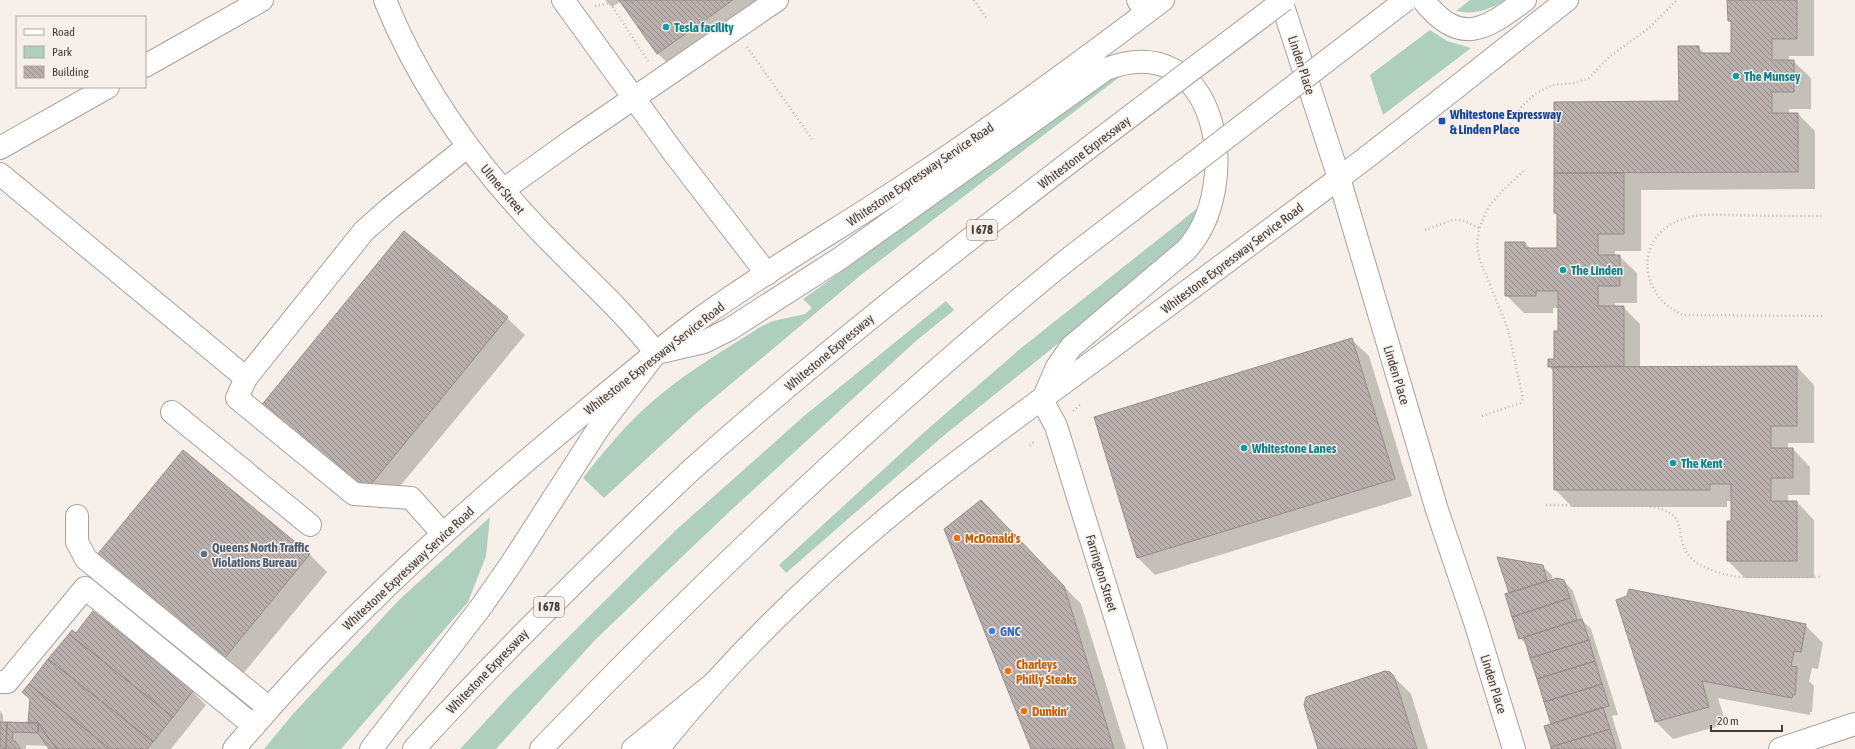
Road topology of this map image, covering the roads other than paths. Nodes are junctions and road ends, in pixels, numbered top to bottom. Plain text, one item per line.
1 (262, 0) edge
2 (385, 0) edge
3 (563, 0) edge
4 (777, 0) edge
5 (1282, 0) edge
6 (1406, 0) edge
7 (1423, 0) edge
8 (1525, 0) edge
9 (1567, 0) edge
10 (1149, 4) edge
11 (146, 65) edge
12 (106, 88) edge
13 (635, 98) junction
14 (468, 146) junction
15 (0, 148) edge
16 (0, 174) edge
17 (1339, 178) junction
18 (502, 190) junction
19 (767, 274) junction
20 (656, 353) junction
21 (246, 378) junction
22 (1042, 400) junction
23 (172, 412) dead end
24 (77, 516) dead end
25 (310, 525) dead end
26 (443, 534) junction
27 (608, 680) junction
28 (0, 682) edge
29 (709, 687) junction
30 (269, 708) junction
31 (1855, 724) edge
32 (254, 726) junction
33 (234, 749) edge
34 (371, 749) edge
35 (414, 749) edge
36 (541, 749) edge
37 (548, 749) edge
38 (633, 749) edge
39 (658, 749) edge
40 (1156, 749) edge
41 (1514, 749) edge
42 (1780, 749) edge

1 - 11 main road
2 - 14 main road, Ulmer Street
3 - 13 main road
4 - 13 main road
5 - 17 main road, Linden Place
5 - 35 main road, Whitestone Expressway / I 678, bridge
6 - 27 main road, bridge
7 - 8 main road
9 - 17 main road, Whitestone Expressway Service Road
10 - 19 main road, Whitestone Expressway Service Road
12 - 15 main road
13 - 18 main road
13 - 19 main road
14 - 18 main road, Ulmer Street
14 - 21 main road
16 - 21 main road
17 - 22 main road, Whitestone Expressway Service Road
17 - 41 main road, Linden Place
18 - 20 main road, Ulmer Street
19 - 20 main road, Whitestone Expressway Service Road
20 - 22 main road
20 - 26 main road, Whitestone Expressway Service Road
20 - 34 main road
21 - 26 main road
22 - 29 main road, Whitestone Expressway Service Road
22 - 40 main road, Farrington Street
23 - 25 main road
24 - 30 main road
26 - 30 main road, Whitestone Expressway Service Road
27 - 36 main road
27 - 37 main road
28 - 32 main road
29 - 38 main road
29 - 39 main road, Whitestone Expressway Service Road
30 - 32 main road, Whitestone Expressway Service Road
31 - 42 main road
32 - 33 main road, Whitestone Expressway Service Road

